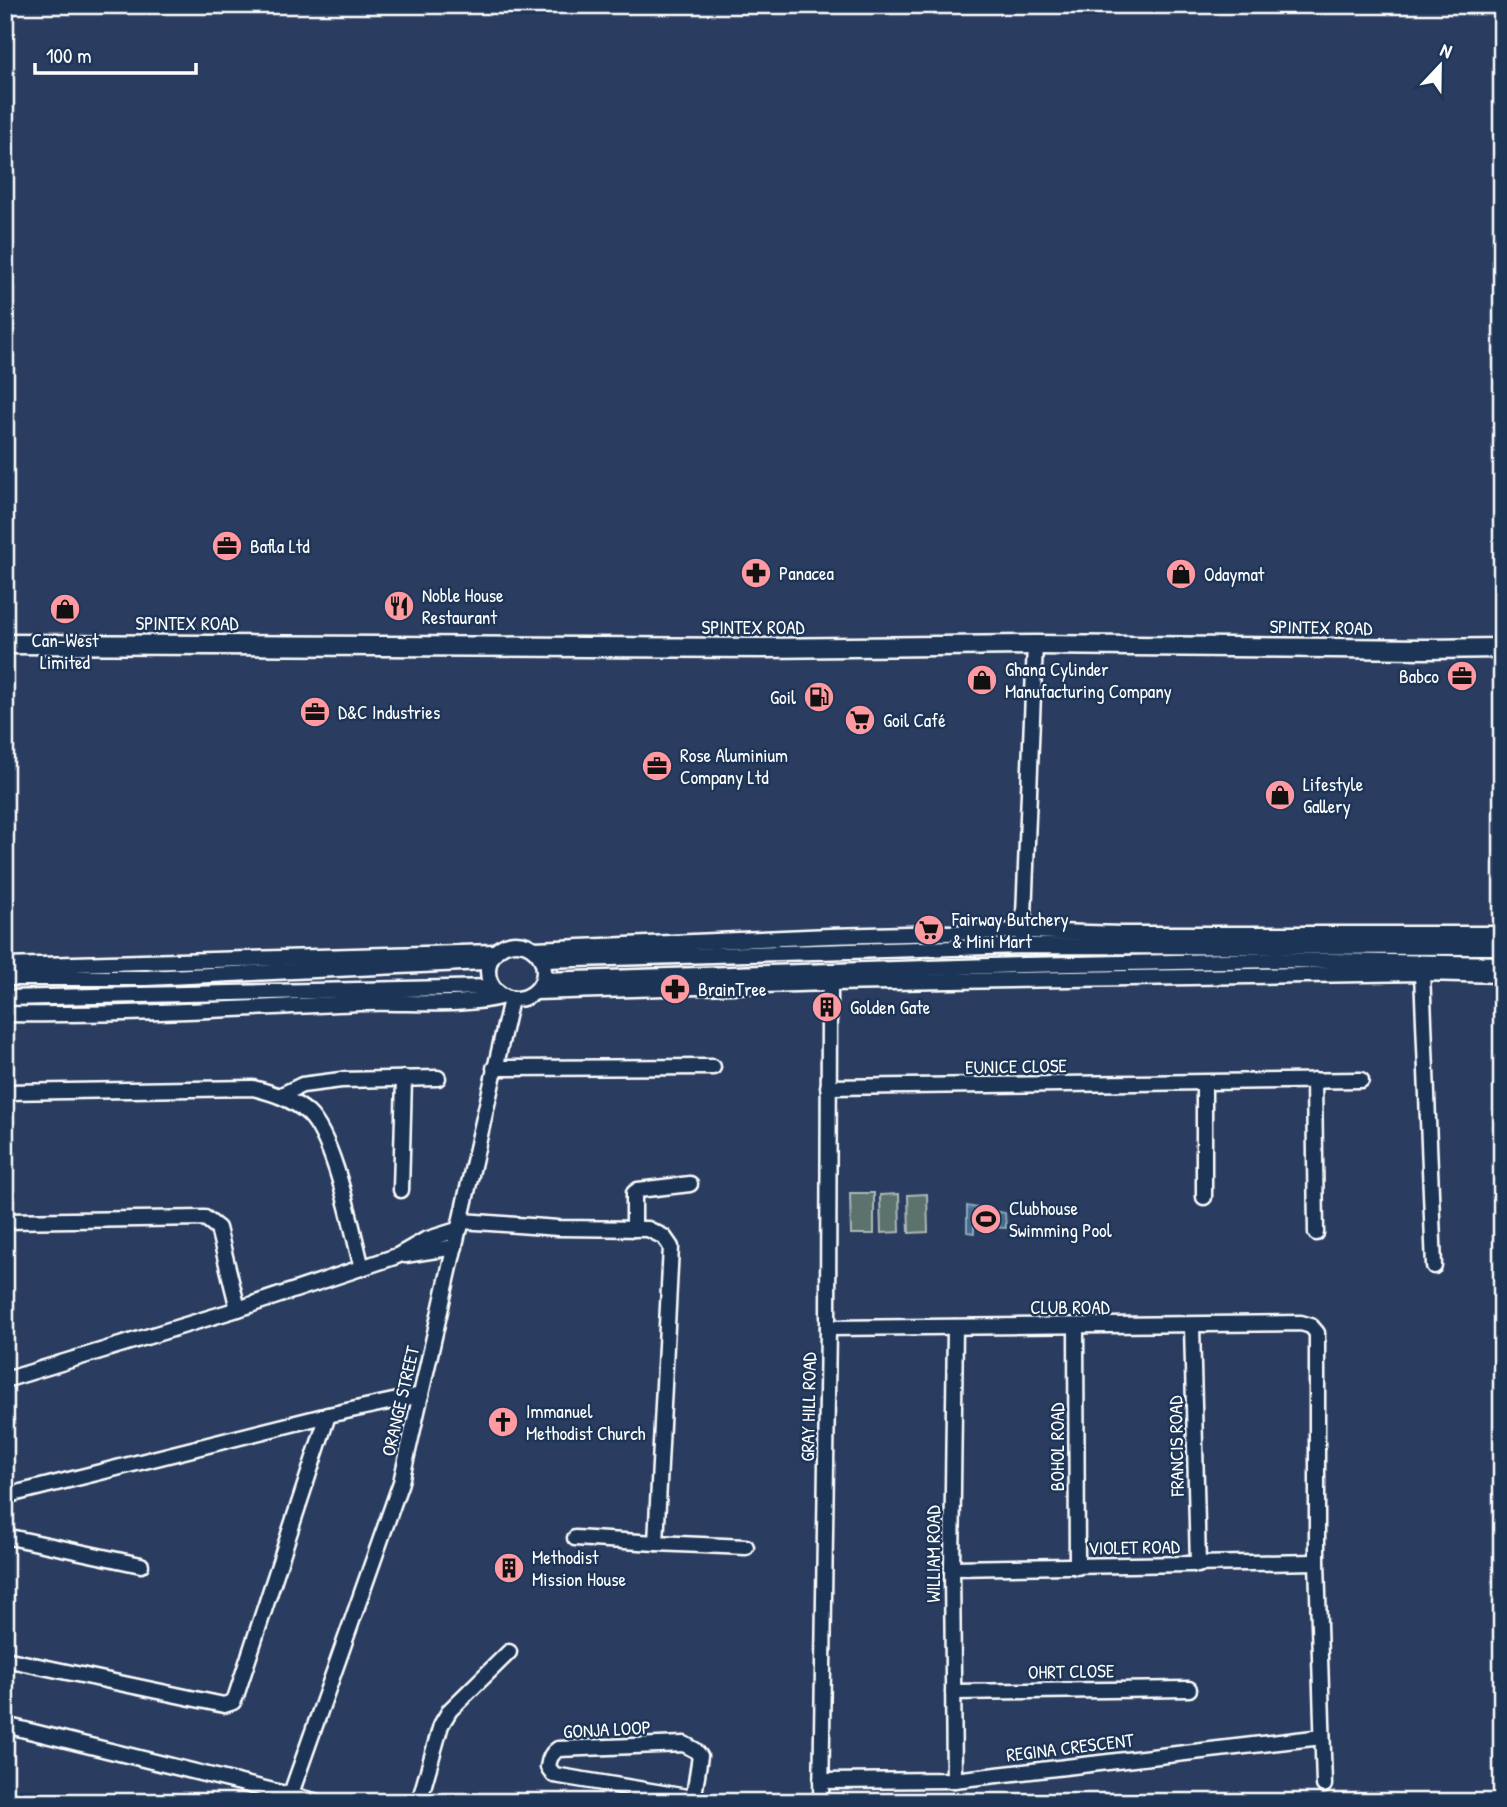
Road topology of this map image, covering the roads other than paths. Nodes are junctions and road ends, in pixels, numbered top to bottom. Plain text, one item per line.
1 (5, 644) edge
2 (1035, 645) junction
3 (1502, 648) edge
4 (1502, 934) edge
5 (1023, 938) junction
6 (1502, 947) edge
7 (539, 955) junction
8 (492, 957) junction
9 (1502, 964) edge
10 (1023, 965) junction
11 (5, 966) edge
12 (1422, 973) junction
13 (1502, 975) edge
14 (5, 978) edge
15 (543, 980) junction
16 (830, 983) junction
17 (535, 992) junction
18 (503, 994) junction
19 (5, 998) edge
20 (5, 1014) edge
21 (713, 1067) dead end
22 (494, 1068) junction
23 (404, 1078) junction
24 (438, 1078) dead end
25 (1314, 1080) junction
26 (1361, 1080) dead end
27 (1204, 1083) junction
28 (828, 1087) junction
29 (5, 1092) edge
30 (281, 1096) junction
31 (690, 1184) dead end
32 (401, 1190) dead end
33 (1204, 1197) dead end
34 (5, 1221) edge
35 (461, 1225) junction
36 (634, 1229) junction
37 (1316, 1233) dead end
38 (455, 1247) junction
39 (397, 1256) junction
40 (1434, 1266) dead end
41 (362, 1268) junction
42 (238, 1309) junction
43 (1076, 1326) junction
44 (1192, 1326) junction
45 (955, 1327) junction
46 (828, 1328) junction
47 (5, 1380) edge
48 (421, 1395) junction
49 (328, 1415) junction
50 (5, 1496) edge
51 (5, 1536) edge
52 (575, 1538) dead end
53 (656, 1543) junction
54 (746, 1546) dead end
55 (1317, 1562) junction
56 (141, 1565) dead end
57 (1198, 1565) junction
58 (1077, 1567) junction
59 (952, 1568) junction
60 (509, 1652) dead end
61 (5, 1659) edge
62 (1189, 1689) dead end
63 (953, 1692) junction
64 (5, 1725) edge
65 (1322, 1737) junction
66 (954, 1780) junction
67 (821, 1782) junction
68 (1324, 1785) dead end
69 (289, 1798) edge
70 (693, 1800) edge
71 (318, 1802) edge
72 (418, 1802) edge
73 (821, 1802) edge

1 - 2 main road, SPINTEX ROAD
2 - 3 main road, SPINTEX ROAD
2 - 5 street
4 - 5 street
5 - 6 street
5 - 7 street
5 - 10 street
7 - 8 street
7 - 15 street
8 - 11 street
8 - 14 street
8 - 18 street
9 - 10 street
10 - 15 street
12 - 13 street
12 - 16 street
12 - 40 street
15 - 17 street
16 - 17 street
16 - 28 street, GRAY HILL ROAD
17 - 18 street
18 - 19 street
18 - 20 street
18 - 22 street, ORANGE STREET
21 - 22 street
22 - 35 street, ORANGE STREET
23 - 24 street
23 - 30 street
23 - 32 street
25 - 26 street, EUNICE CLOSE
25 - 27 street, EUNICE CLOSE
25 - 37 street
27 - 28 street, EUNICE CLOSE
27 - 33 street
28 - 46 street, GRAY HILL ROAD
29 - 30 street
30 - 41 street
31 - 36 street
34 - 42 street
35 - 36 street
35 - 38 street, ORANGE STREET
35 - 39 street
36 - 53 street
38 - 39 street
38 - 48 street, ORANGE STREET
39 - 41 street
41 - 42 street
42 - 47 street
43 - 44 street, CLUB ROAD
43 - 45 street, CLUB ROAD
43 - 58 street, BOHOL ROAD
44 - 55 street, CLUB ROAD
44 - 57 street, FRANCIS ROAD
45 - 46 street, CLUB ROAD
45 - 59 street, WILLIAM ROAD
46 - 67 street, GRAY HILL ROAD
48 - 49 street
48 - 69 street, ORANGE STREET
49 - 50 street
49 - 61 street
51 - 56 street
52 - 53 street
53 - 54 street
55 - 57 street, VIOLET ROAD
55 - 65 street
57 - 58 street, VIOLET ROAD
58 - 59 street, VIOLET ROAD
59 - 63 street, WILLIAM ROAD
60 - 72 street
62 - 63 street, OHRT CLOSE
63 - 66 street, WILLIAM ROAD
64 - 69 street
65 - 66 street, REGINA CRESCENT
65 - 68 street
66 - 67 street, REGINA CRESCENT
67 - 73 street, GRAY HILL ROAD
69 - 71 street
70 - 70 street, GONJA LOOP

